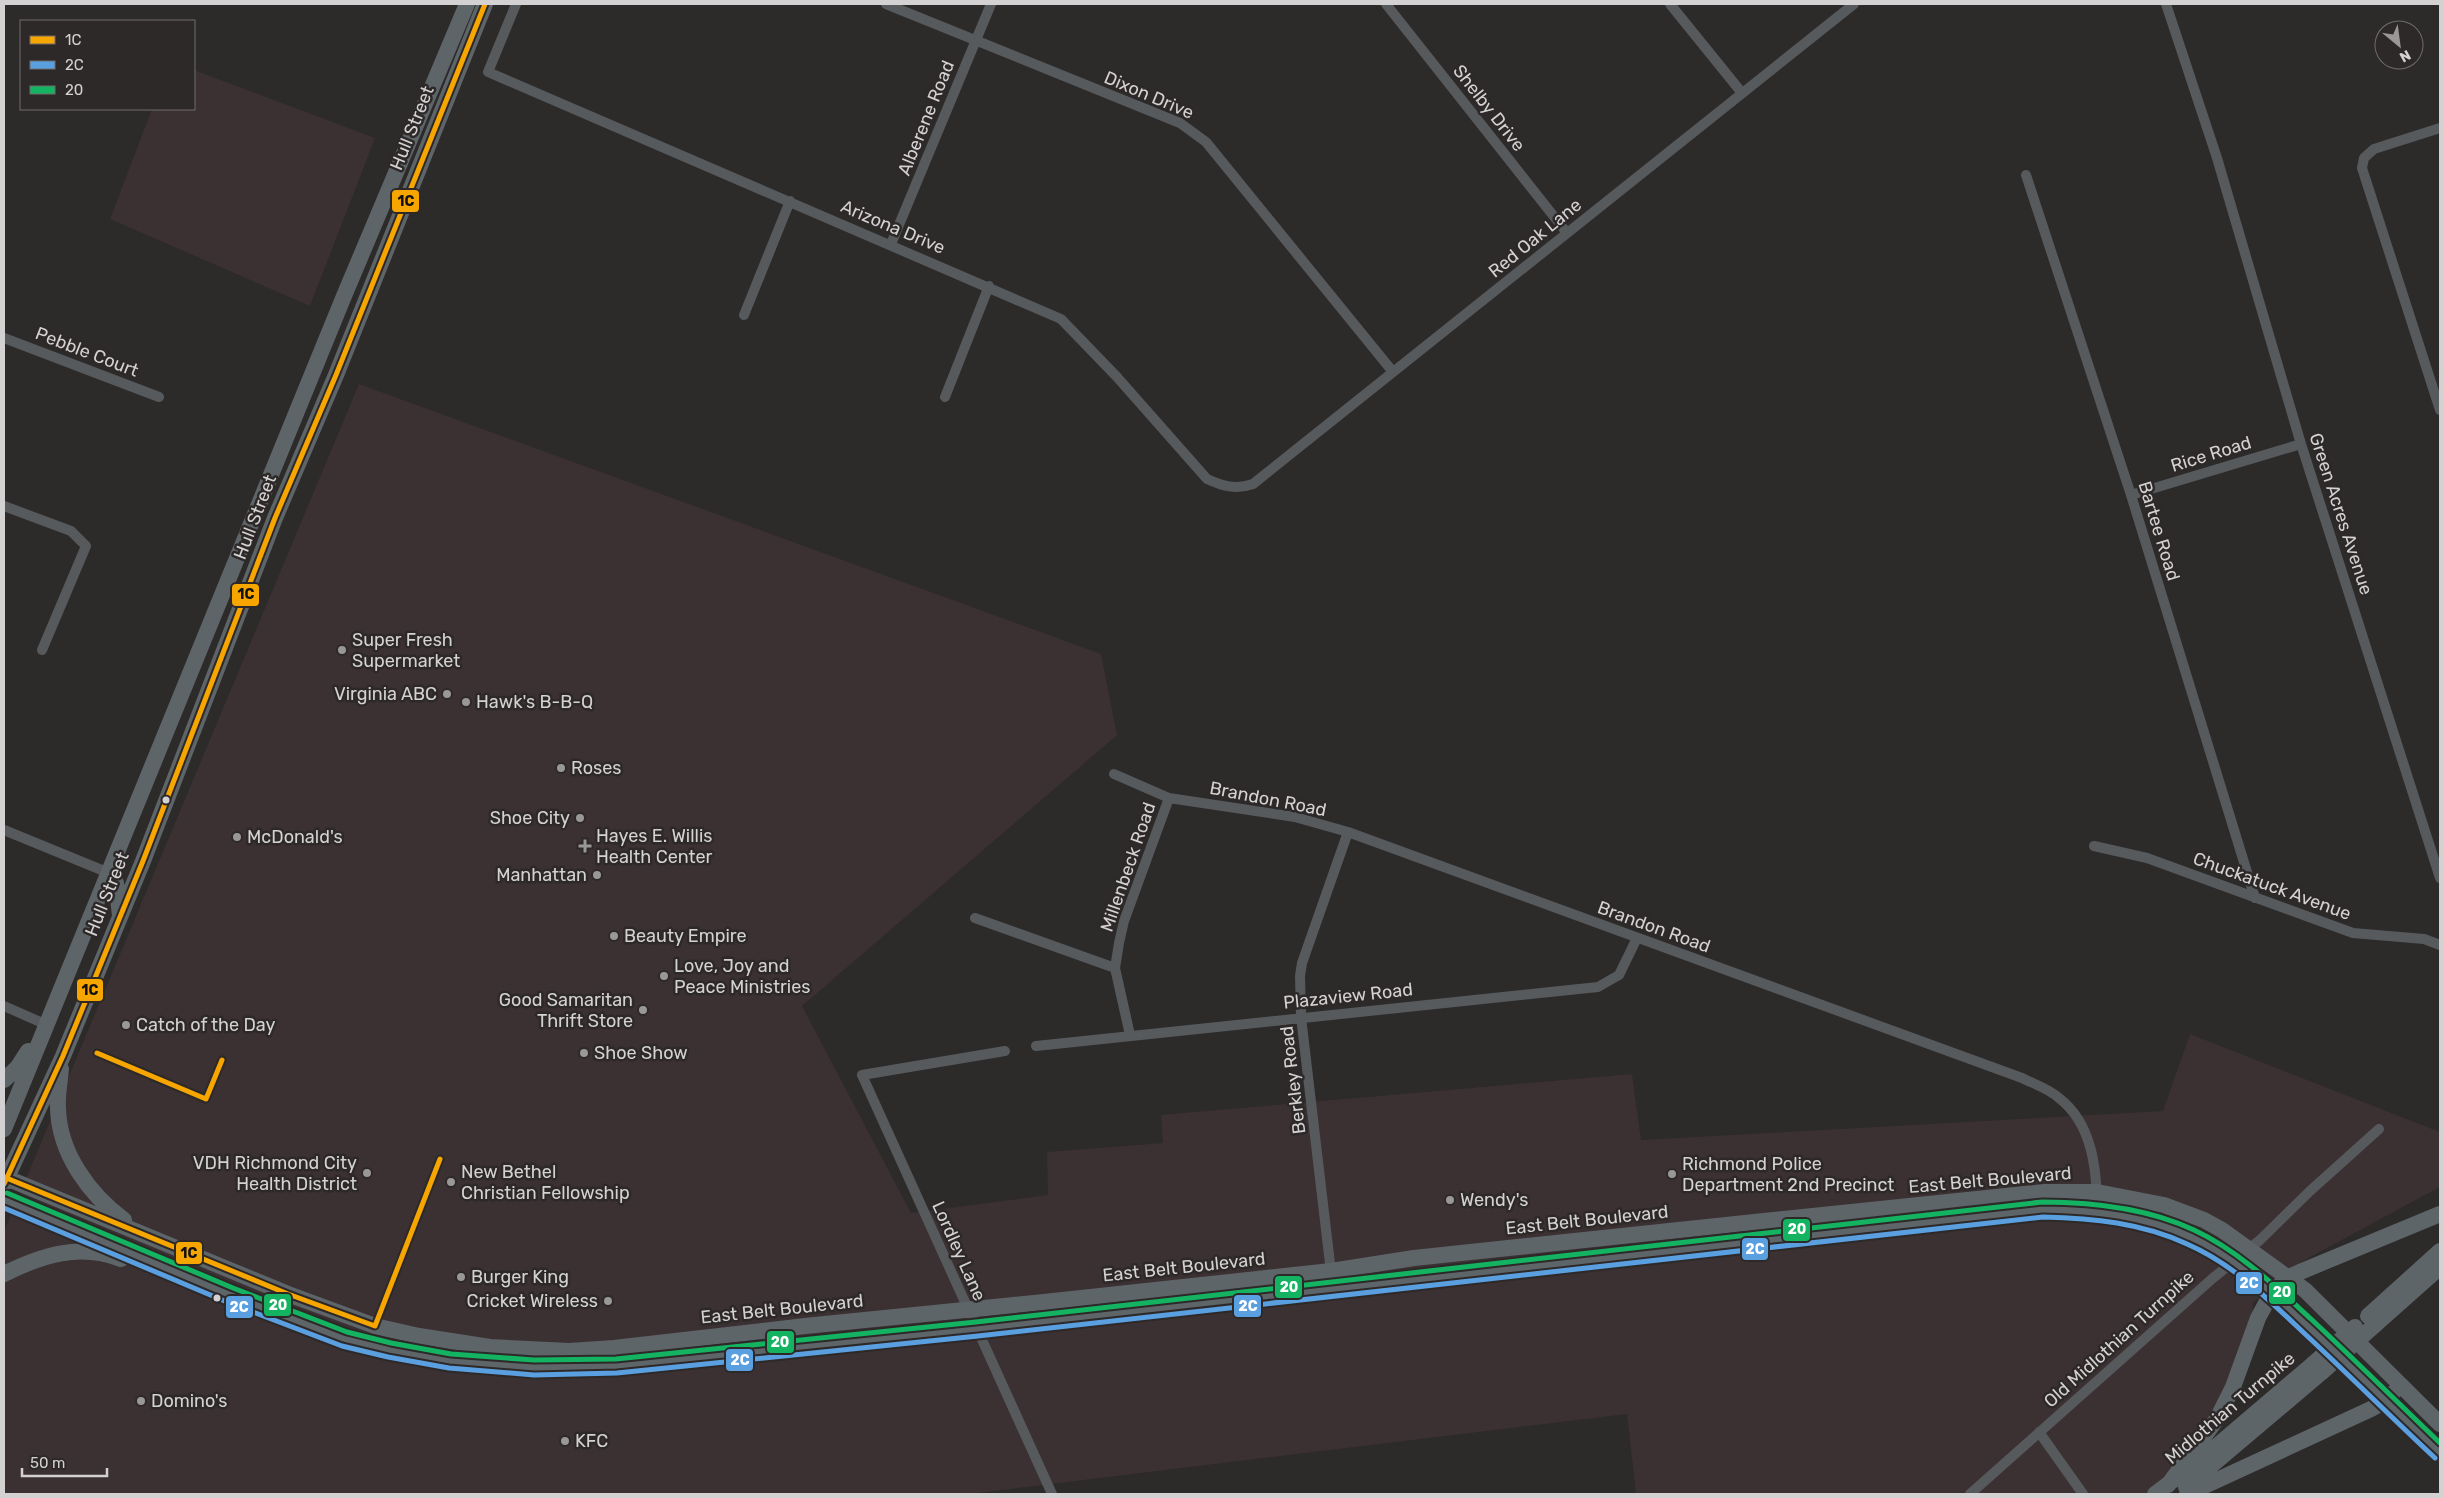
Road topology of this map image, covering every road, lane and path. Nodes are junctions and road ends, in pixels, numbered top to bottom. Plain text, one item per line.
1 (467, 4) edge
2 (485, 4) edge
3 (516, 4) edge
4 (886, 4) edge
5 (991, 4) edge
6 (1386, 4) edge
7 (1670, 4) edge
8 (1854, 4) edge
9 (2166, 4) edge
10 (975, 42) junction
11 (1742, 93) junction
12 (2440, 128) edge
13 (2026, 175) dead end
14 (790, 201) junction
15 (1567, 233) junction
16 (891, 244) junction
17 (989, 286) junction
18 (744, 315) dead end
19 (4, 338) edge
20 (1393, 372) junction
21 (159, 397) dead end
22 (945, 397) dead end
23 (2440, 410) edge
24 (2301, 444) junction
25 (1232, 487) joint
26 (2131, 495) junction
27 (4, 506) edge
28 (42, 650) dead end
29 (1114, 774) dead end
30 (1168, 798) junction
31 (130, 820) junction
32 (4, 830) edge
33 (1348, 832) junction
34 (2094, 846) dead end
35 (143, 861) junction
36 (109, 872) junction
37 (2440, 878) edge
38 (2255, 898) junction
39 (120, 915) junction
40 (975, 918) dead end
41 (1637, 938) junction
42 (2440, 945) edge
43 (1114, 968) junction
44 (4, 1006) edge
45 (1302, 1018) junction
46 (47, 1025) junction
47 (1130, 1035) junction
48 (1036, 1046) dead end
49 (1006, 1051) dead end
50 (63, 1056) junction
51 (4, 1080) edge
52 (4, 1129) edge
53 (2379, 1129) dead end
54 (5, 1180) edge
55 (2097, 1192) junction
56 (4, 1200) edge
57 (2097, 1211) junction
58 (2440, 1214) edge
59 (144, 1234) junction
60 (2249, 1249) junction
61 (2440, 1251) edge
62 (2239, 1266) junction
63 (165, 1268) junction
64 (2440, 1268) edge
65 (1331, 1271) junction
66 (4, 1274) edge
67 (2289, 1277) junction
68 (1333, 1289) junction
69 (2272, 1292) junction
70 (967, 1310) junction
71 (2258, 1318) junction
72 (2372, 1320) junction
73 (977, 1329) junction
74 (2401, 1384) junction
75 (2385, 1401) junction
76 (2440, 1424) edge
77 (2039, 1432) junction
78 (2440, 1453) edge
79 (2167, 1491) edge
80 (1052, 1494) edge
81 (1970, 1494) edge
82 (2083, 1494) edge
83 (2186, 1494) edge

1 - 31 main road, Hull Street
2 - 35 main road, Hull Street
3 - 14 street, Arizona Drive
4 - 10 street, Dixon Drive
5 - 10 street, Alberene Road
6 - 15 street, Shelby Drive
7 - 11 street
8 - 11 street, Red Oak Lane
9 - 24 street, Green Acres Avenue
10 - 16 street, Alberene Road
10 - 20 street, Dixon Drive
11 - 15 street, Red Oak Lane
12 - 23 street
13 - 26 street, Bartee Road
14 - 16 street, Arizona Drive
14 - 18 street
15 - 20 street, Red Oak Lane
16 - 17 street, Arizona Drive
17 - 22 street
17 - 25 street, Arizona Drive
19 - 21 street, Pebble Court
20 - 25 street, Red Oak Lane
24 - 26 street, Rice Road
24 - 37 street, Green Acres Avenue
26 - 38 street, Bartee Road
27 - 28 street
29 - 30 street, Brandon Road
30 - 33 street, Brandon Road
30 - 43 street, Millenbeck Road
31 - 35 main road
31 - 36 main road, Hull Street
32 - 36 street
33 - 41 street, Brandon Road
33 - 45 street, Berkley Road
34 - 38 street, Chuckatuck Avenue
35 - 39 main road, Hull Street
36 - 39 main road
36 - 46 main road, Hull Street
38 - 42 street, Chuckatuck Avenue
39 - 50 main road, Hull Street
40 - 43 street
41 - 45 street, Plazaview Road
41 - 55 street, Brandon Road
43 - 47 street, Millenbeck Road
44 - 46 street
45 - 47 street, Plazaview Road
45 - 65 street, Berkley Road
46 - 51 main road
46 - 52 main road, Hull Street
47 - 48 street, Plazaview Road
49 - 70 street, Lordley Lane
50 - 54 main road, Hull Street
50 - 59 main road
53 - 60 street, Old Midlothian Turnpike
54 - 59 main road, East Belt Boulevard
55 - 57 street, Brandon Road
55 - 60 main road, East Belt Boulevard
55 - 65 main road, East Belt Boulevard
56 - 63 main road, East Belt Boulevard
57 - 62 main road, East Belt Boulevard
57 - 68 main road, East Belt Boulevard
58 - 67 main road
59 - 70 main road, East Belt Boulevard
60 - 62 street, Old Midlothian Turnpike
60 - 67 main road, East Belt Boulevard
61 - 72 main road, Midlothian Turnpike
62 - 69 main road, East Belt Boulevard
62 - 71 main road
62 - 77 street, Old Midlothian Turnpike
63 - 66 main road
63 - 73 main road, East Belt Boulevard
64 - 72 main road, Midlothian Turnpike
65 - 68 street, Berkley Road
65 - 70 main road, East Belt Boulevard
67 - 69 main road
67 - 74 main road, East Belt Boulevard
68 - 73 main road, East Belt Boulevard
69 - 71 main road
69 - 75 main road, East Belt Boulevard
70 - 73 street, Lordley Lane
71 - 79 main road
72 - 79 main road, Midlothian Turnpike, bridge
73 - 80 street, Lordley Lane
74 - 75 main road
74 - 76 main road, East Belt Boulevard
75 - 78 main road, East Belt Boulevard
75 - 83 main road
77 - 81 street, Old Midlothian Turnpike
77 - 82 street

